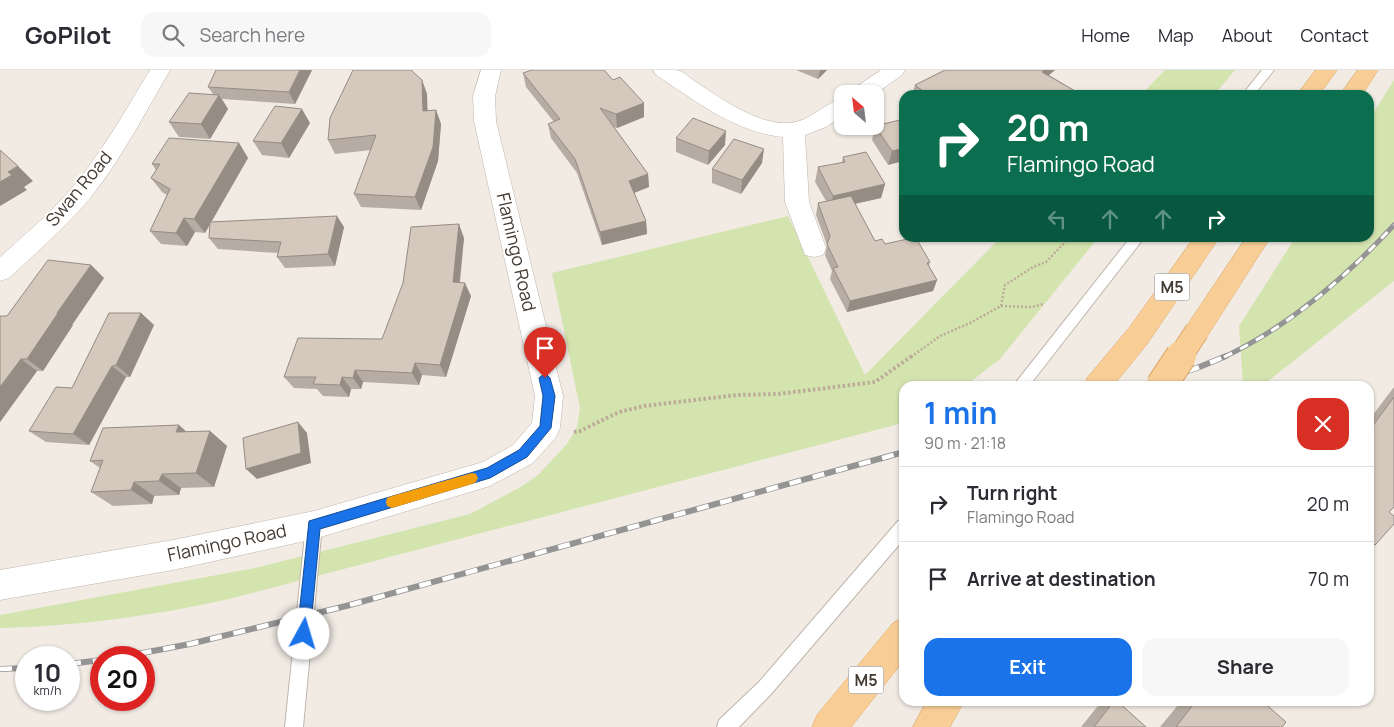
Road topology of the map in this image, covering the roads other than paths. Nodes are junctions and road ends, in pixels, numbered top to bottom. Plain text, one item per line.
1 (160, 70) edge
2 (491, 70) edge
3 (663, 70) edge
4 (894, 70) edge
5 (1268, 70) edge
6 (1327, 70) edge
7 (1368, 70) edge
8 (873, 85) edge
9 (1252, 90) edge
10 (1312, 90) edge
11 (1354, 90) edge
12 (834, 111) edge
13 (794, 129) junction
14 (1134, 242) edge
15 (1204, 242) edge
16 (1255, 242) edge
17 (814, 248) dead end
18 (0, 271) edge
19 (1024, 381) edge
20 (1101, 381) edge
21 (1164, 381) edge
22 (314, 525) junction
23 (899, 532) edge
24 (0, 585) edge
25 (899, 640) edge
26 (944, 706) edge
27 (294, 727) edge
28 (726, 727) edge
29 (829, 727) edge
30 (930, 727) edge

1 - 18 street, Swan Road
2 - 22 street, Flamingo Road
3 - 13 street
4 - 8 street
5 - 9 lane
6 - 10 main road
7 - 11 main road
12 - 13 street
13 - 17 street
14 - 19 lane
15 - 20 main road, M5
16 - 21 main road, M5, bridge
22 - 24 street, Flamingo Road
22 - 27 lane
23 - 28 lane
25 - 29 main road, M5
26 - 30 main road

